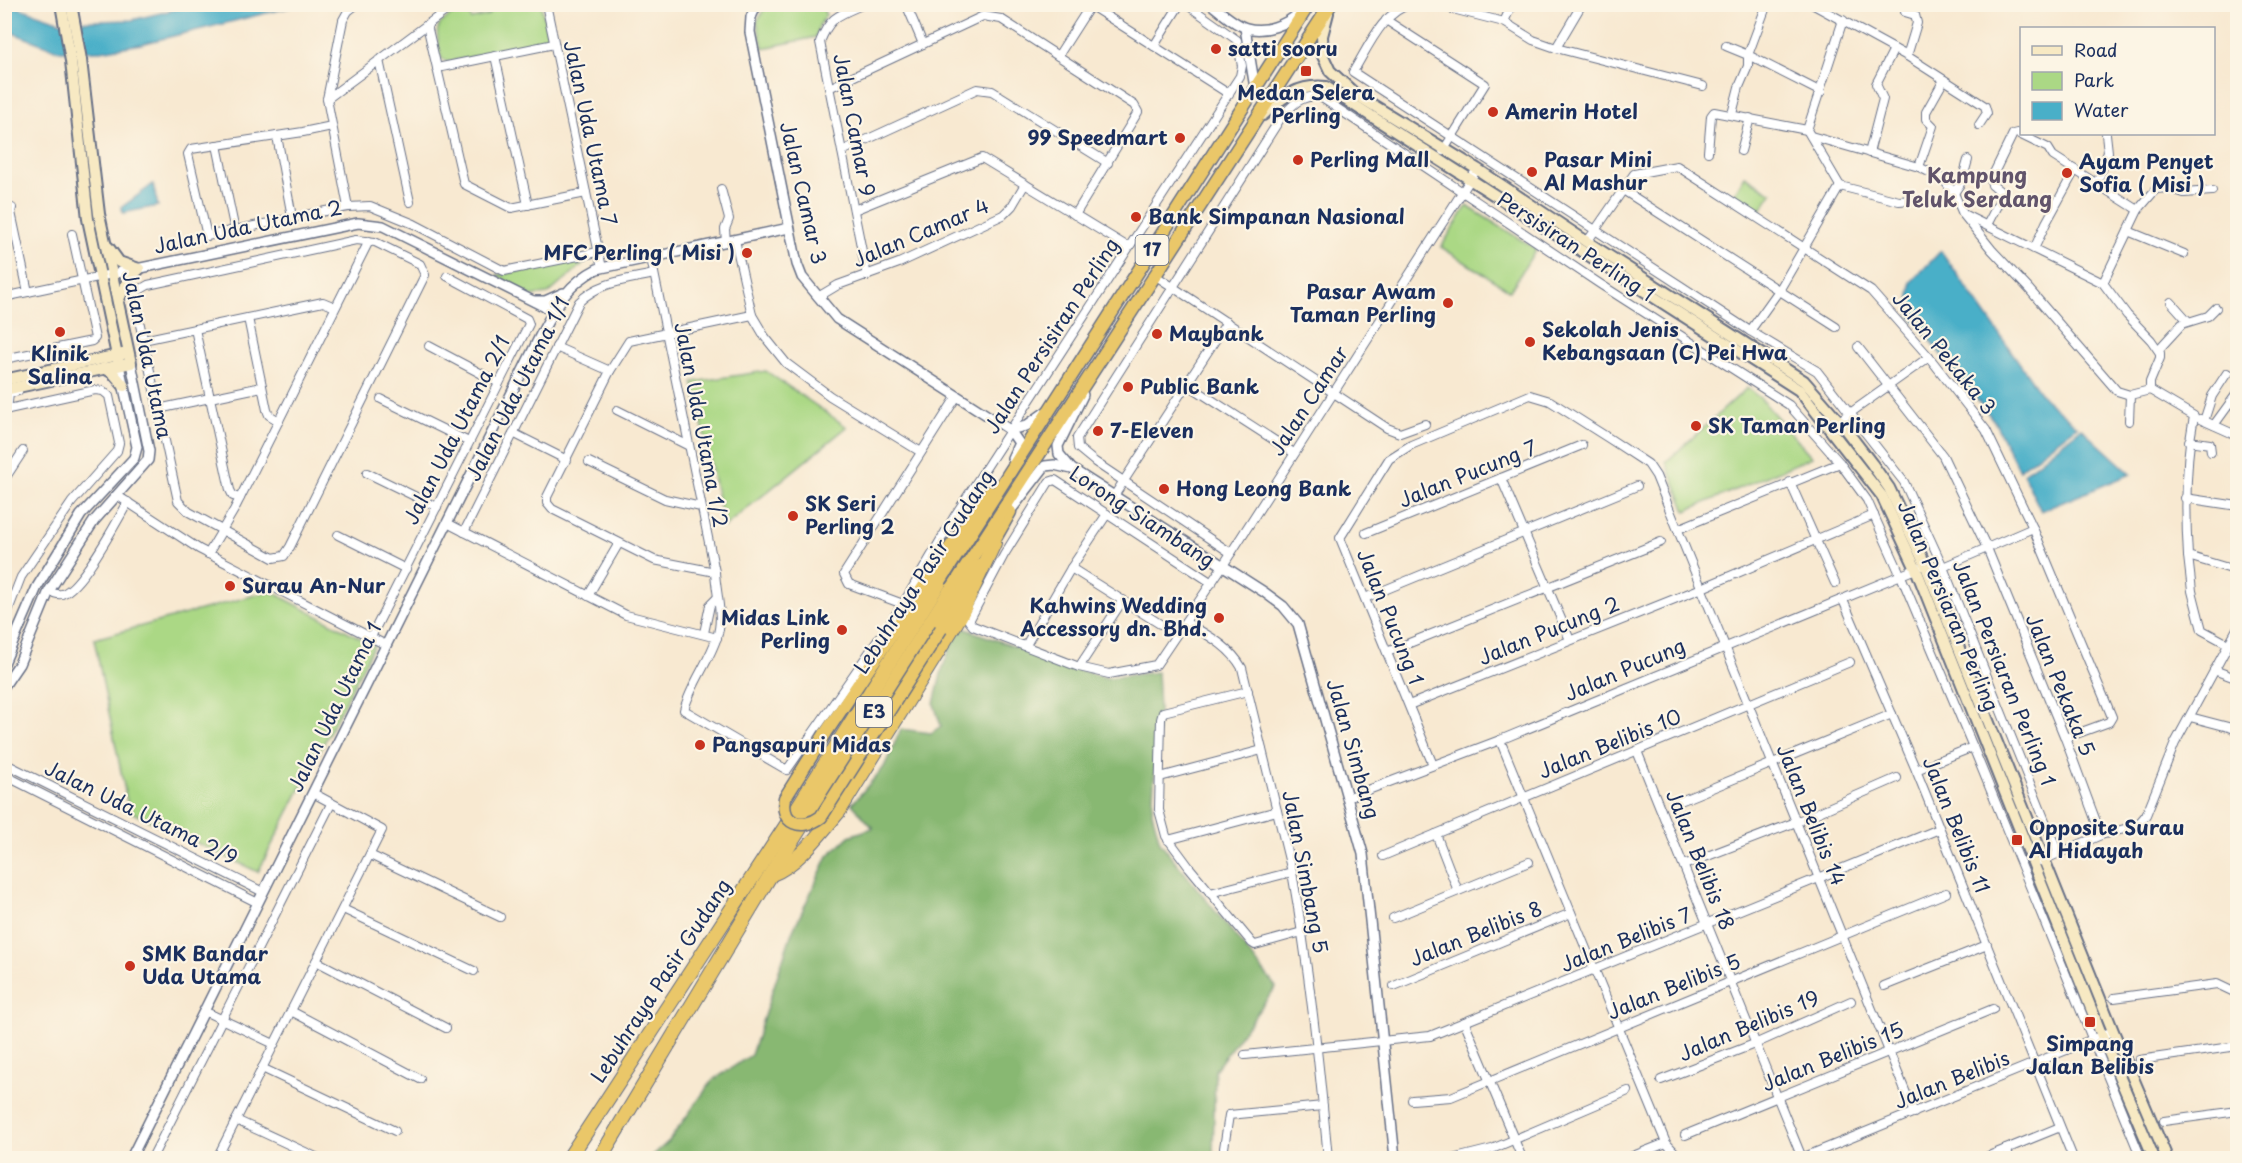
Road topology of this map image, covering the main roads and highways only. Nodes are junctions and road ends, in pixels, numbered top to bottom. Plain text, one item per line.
1 (61, 4) edge
2 (1308, 4) edge
3 (1330, 7) edge
4 (69, 12) edge
5 (76, 61) junction
6 (1250, 127) junction
7 (105, 242) junction
8 (106, 275) junction
9 (118, 302) junction
10 (113, 336) junction
11 (118, 360) junction
12 (103, 363) junction
13 (4, 380) edge
14 (124, 386) road end
15 (4, 390) edge
16 (1041, 450) junction
17 (1007, 479) junction
18 (994, 543) junction
19 (1921, 567) junction
20 (945, 587) junction
21 (771, 874) junction
22 (2103, 1036) junction
23 (569, 1158) edge
24 (600, 1158) edge
25 (2154, 1158) edge
26 (2167, 1158) edge

1 - 4 main road
2 - 17 highway, Lebuhraya Pasir Gudang / 17
3 - 6 highway, Lebuhraya Pasir Gudang / 17
3 - 19 main road, Jalan Persiaran Perling
4 - 5 main road
5 - 7 main road, Jalan Uda Utama
5 - 8 main road, Jalan Uda Utama
6 - 16 highway, Lebuhraya Pasir Gudang / 17
6 - 19 main road, Jalan Persiaran Perling
7 - 8 main road, Jalan Uda Utama
7 - 9 main road
8 - 9 main road, Jalan Uda Utama
8 - 10 main road, Jalan Uda Utama
9 - 11 main road, Jalan Uda Utama
10 - 11 main road, Jalan Uda Utama
10 - 12 main road
11 - 12 main road
12 - 13 main road
12 - 14 main road
12 - 15 main road
16 - 18 highway
16 - 20 highway, Lebuhraya Pasir Gudang / 17
17 - 18 highway, bridge
17 - 20 highway, Lebuhraya Pasir Gudang / 17
18 - 21 highway
19 - 22 main road, Jalan Persiaran Perling
19 - 22 main road, Jalan Persiaran Perling
20 - 21 highway, Lebuhraya Pasir Gudang / E3
20 - 23 highway, Lebuhraya Pasir Gudang / E3
21 - 24 highway, Lebuhraya Pasir Gudang / E3
22 - 25 main road, Jalan Persiaran Perling
22 - 26 main road, Jalan Persiaran Perling

